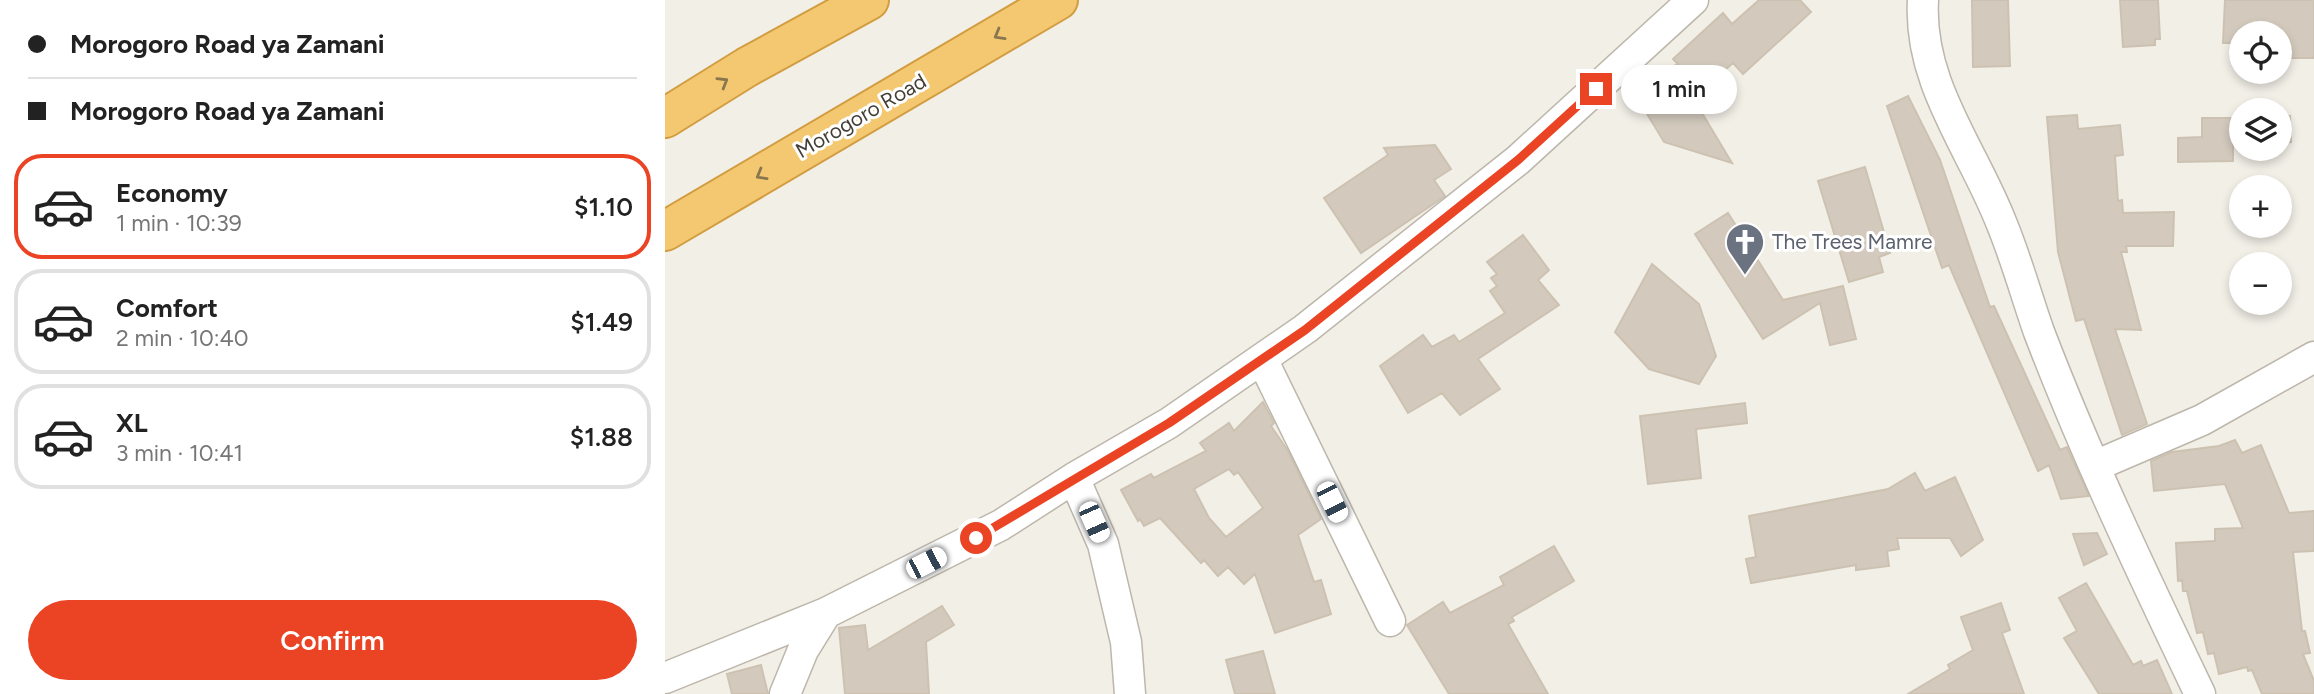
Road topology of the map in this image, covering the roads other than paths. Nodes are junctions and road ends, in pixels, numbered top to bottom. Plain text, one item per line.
1 (869, 0) edge
2 (1058, 0) edge
3 (1693, 0) edge
4 (1923, 0) edge
5 (665, 118) edge
6 (665, 231) edge
7 (2314, 357) edge
8 (1262, 359) junction
9 (2095, 466) junction
10 (1074, 478) junction
11 (826, 613) junction
12 (1389, 621) dead end
13 (665, 678) edge
14 (785, 694) edge
15 (1130, 694) edge
16 (2200, 694) edge

5 -> 1 highway
2 -> 6 highway, Morogoro Road
3 - 8 street
4 - 9 street
7 - 9 street
8 - 10 street
8 - 12 street
9 - 16 street
10 - 11 street
10 - 15 street
11 - 13 street
11 - 14 street

